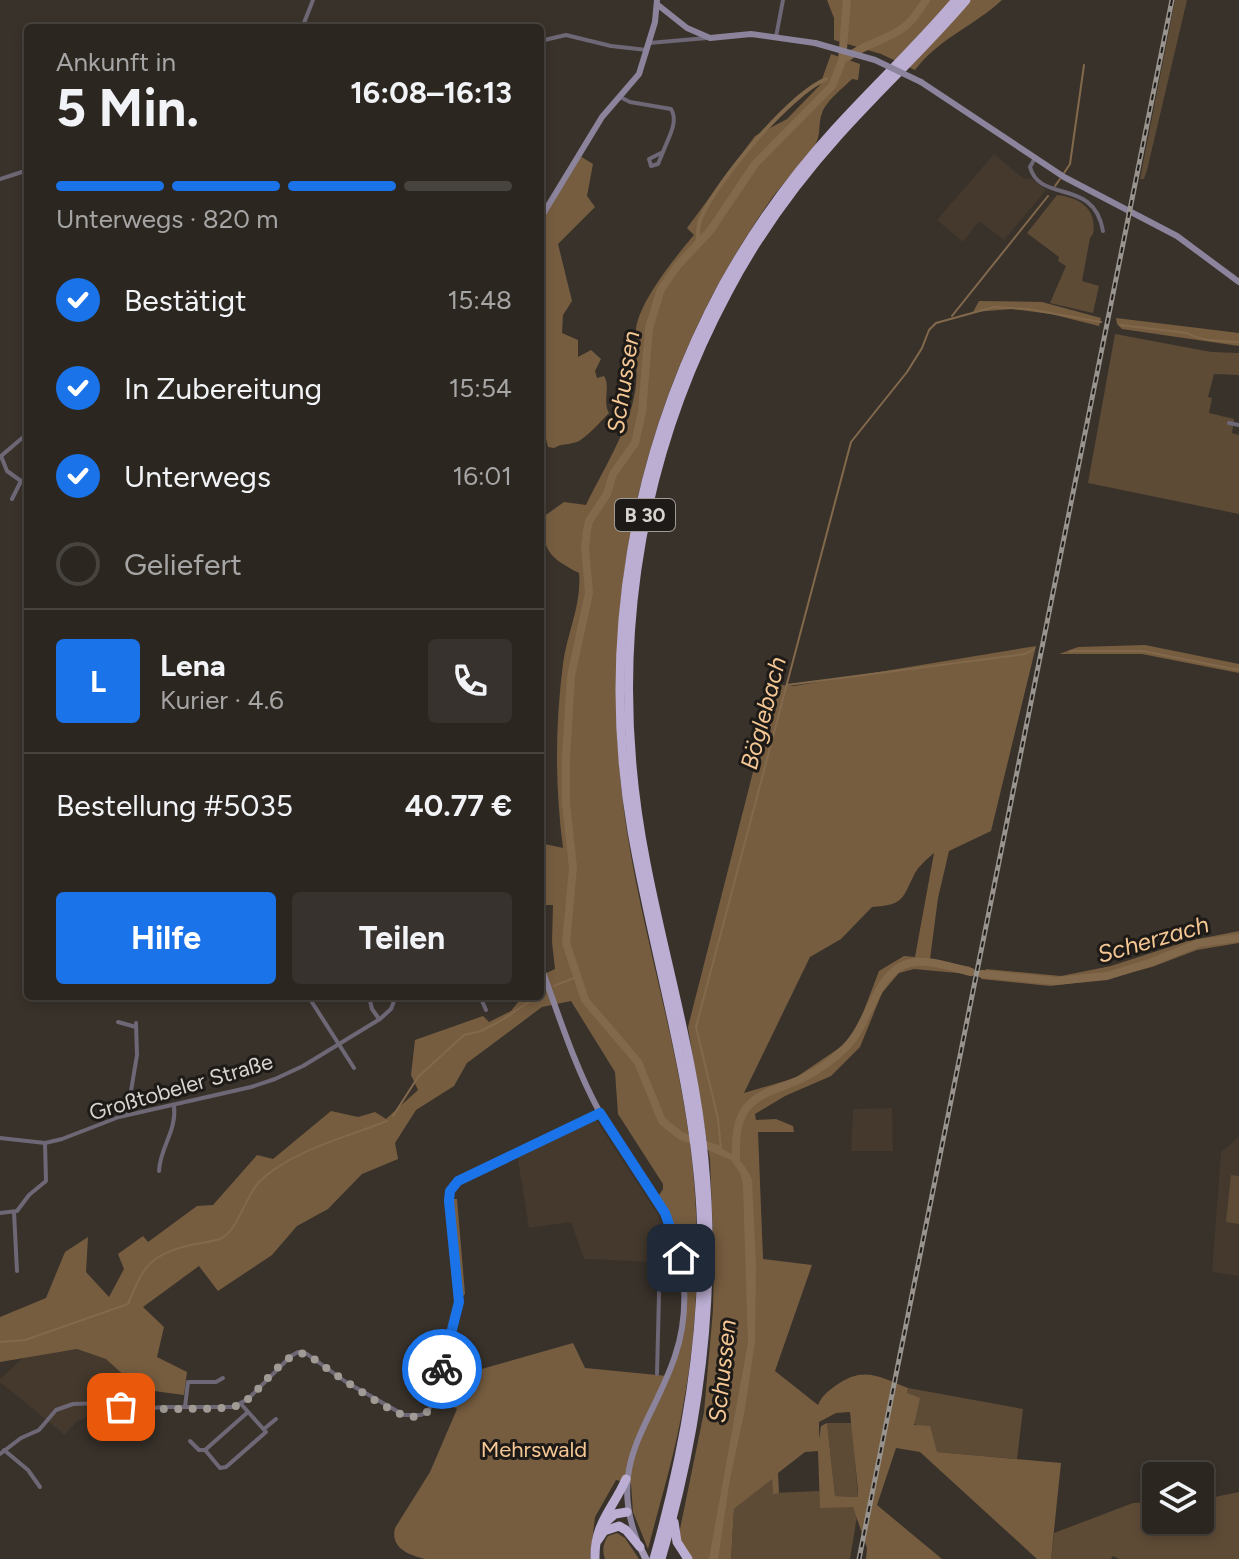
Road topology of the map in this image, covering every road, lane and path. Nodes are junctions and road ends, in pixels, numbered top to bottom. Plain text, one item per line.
1 (313, 0) edge
2 (783, 0) edge
3 (956, 0) edge
4 (966, 0) edge
5 (657, 3) edge
6 (304, 24) edge
7 (776, 37) junction
8 (710, 38) junction
9 (544, 40) edge
10 (648, 46) junction
11 (618, 96) junction
12 (663, 152) dead end
13 (1035, 158) junction
14 (24, 171) edge
15 (0, 179) edge
16 (544, 212) edge
17 (1103, 231) dead end
18 (1239, 282) edge
19 (1229, 423) dead end
20 (1239, 425) edge
21 (24, 436) edge
22 (1, 456) edge
23 (18, 478) junction
24 (24, 479) edge
25 (12, 499) dead end
26 (544, 975) edge
27 (310, 1000) edge
28 (370, 1000) edge
29 (394, 1000) edge
30 (482, 1000) edge
31 (486, 1010) dead end
32 (380, 1019) junction
33 (118, 1022) dead end
34 (338, 1045) junction
35 (354, 1068) dead end
36 (174, 1106) junction
37 (600, 1113) junction
38 (127, 1115) junction
39 (696, 1123) junction
40 (0, 1138) edge
41 (45, 1143) junction
42 (700, 1159) junction
43 (159, 1171) dead end
44 (14, 1212) junction
45 (0, 1213) edge
46 (676, 1242) junction
47 (17, 1271) dead end
48 (657, 1374) dead end
49 (223, 1378) dead end
50 (241, 1404) junction
51 (185, 1407) junction
52 (248, 1412) junction
53 (276, 1419) dead end
54 (264, 1429) junction
55 (190, 1441) dead end
56 (205, 1450) junction
57 (2, 1452) edge
58 (626, 1479) junction
59 (40, 1487) dead end
60 (627, 1512) junction
61 (604, 1517) junction
62 (672, 1517) junction
63 (599, 1537) junction
64 (684, 1555) edge
65 (650, 1556) edge
66 (596, 1559) edge

1 - 6 street
2 - 7 street
3 - 39 highway, B 30
4 - 39 highway, B 30
5 - 8 main road
5 - 10 main road
7 - 8 main road
7 - 13 main road, bridge
8 - 10 street
9 - 10 street
10 - 11 main road
11 - 12 street
11 - 16 main road
13 - 17 street
13 - 18 main road
14 - 15 street
19 - 20 street
21 - 22 street
22 - 23 street
23 - 24 street
23 - 25 street
26 - 37 main road
27 - 34 street
28 - 32 street
29 - 32 street, Großtobeler Straße
30 - 31 street
32 - 34 street, Großtobeler Straße
33 - 38 street
34 - 35 street
34 - 36 street, Großtobeler Straße
36 - 38 street, Großtobeler Straße
36 - 43 street
37 - 46 main road
37 - 50 street
38 - 41 street, Großtobeler Straße
39 - 42 highway, B 30
40 - 41 street
41 - 44 street
42 - 62 highway, B 30
42 - 65 highway, B 30
44 - 45 street
44 - 47 street
46 - 48 street
46 - 58 main road
49 - 51 street
50 - 51 street
50 - 52 street
51 - 57 street
52 - 54 street
52 - 56 street
53 - 54 street
54 - 56 street
55 - 56 street
57 - 59 street
58 - 60 main road
58 - 61 highway
60 - 61 highway
60 - 63 highway
60 - 65 main road
61 - 66 highway
62 - 64 highway, B 30
62 - 65 highway, B 30
63 - 65 highway
63 - 66 highway

